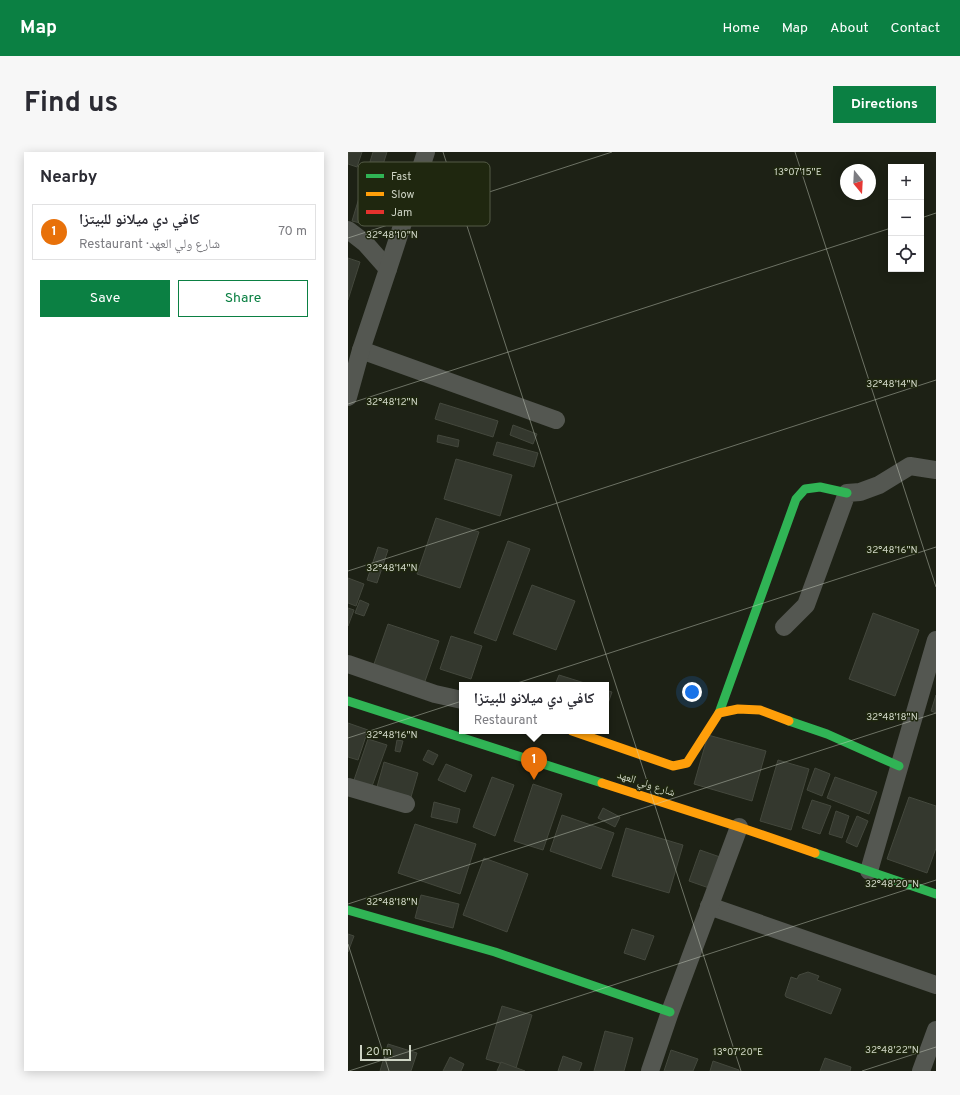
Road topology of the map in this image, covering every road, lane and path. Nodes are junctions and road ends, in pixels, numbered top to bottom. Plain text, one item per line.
1 (426, 152) edge
2 (423, 162) edge
3 (402, 226) edge
4 (348, 230) edge
5 (388, 269) junction
6 (360, 350) junction
7 (348, 397) edge
8 (556, 420) dead end
9 (936, 470) edge
10 (847, 493) junction
11 (784, 628) dead end
12 (936, 640) edge
13 (348, 664) edge
14 (459, 699) edge
15 (348, 701) edge
16 (719, 713) junction
17 (581, 734) edge
18 (899, 766) junction
19 (348, 787) edge
20 (406, 804) dead end
21 (739, 827) junction
22 (869, 871) junction
23 (936, 894) edge
24 (709, 906) junction
25 (348, 910) edge
26 (936, 985) edge
27 (670, 1012) junction
28 (936, 1030) edge
29 (650, 1071) edge
30 (921, 1071) edge

1 - 2 street
3 - 5 street
4 - 5 street
5 - 6 street
6 - 7 street
6 - 8 street
9 - 10 street
10 - 11 street
10 - 16 street
12 - 18 street
13 - 14 street
15 - 21 street, شارع ولي العهد
16 - 17 street
16 - 18 street
18 - 22 street
19 - 20 street
21 - 22 street, شارع ولي العهد
21 - 24 street
22 - 23 street, شارع ولي العهد
24 - 26 street
24 - 27 street
25 - 27 street
27 - 29 street
28 - 30 street

